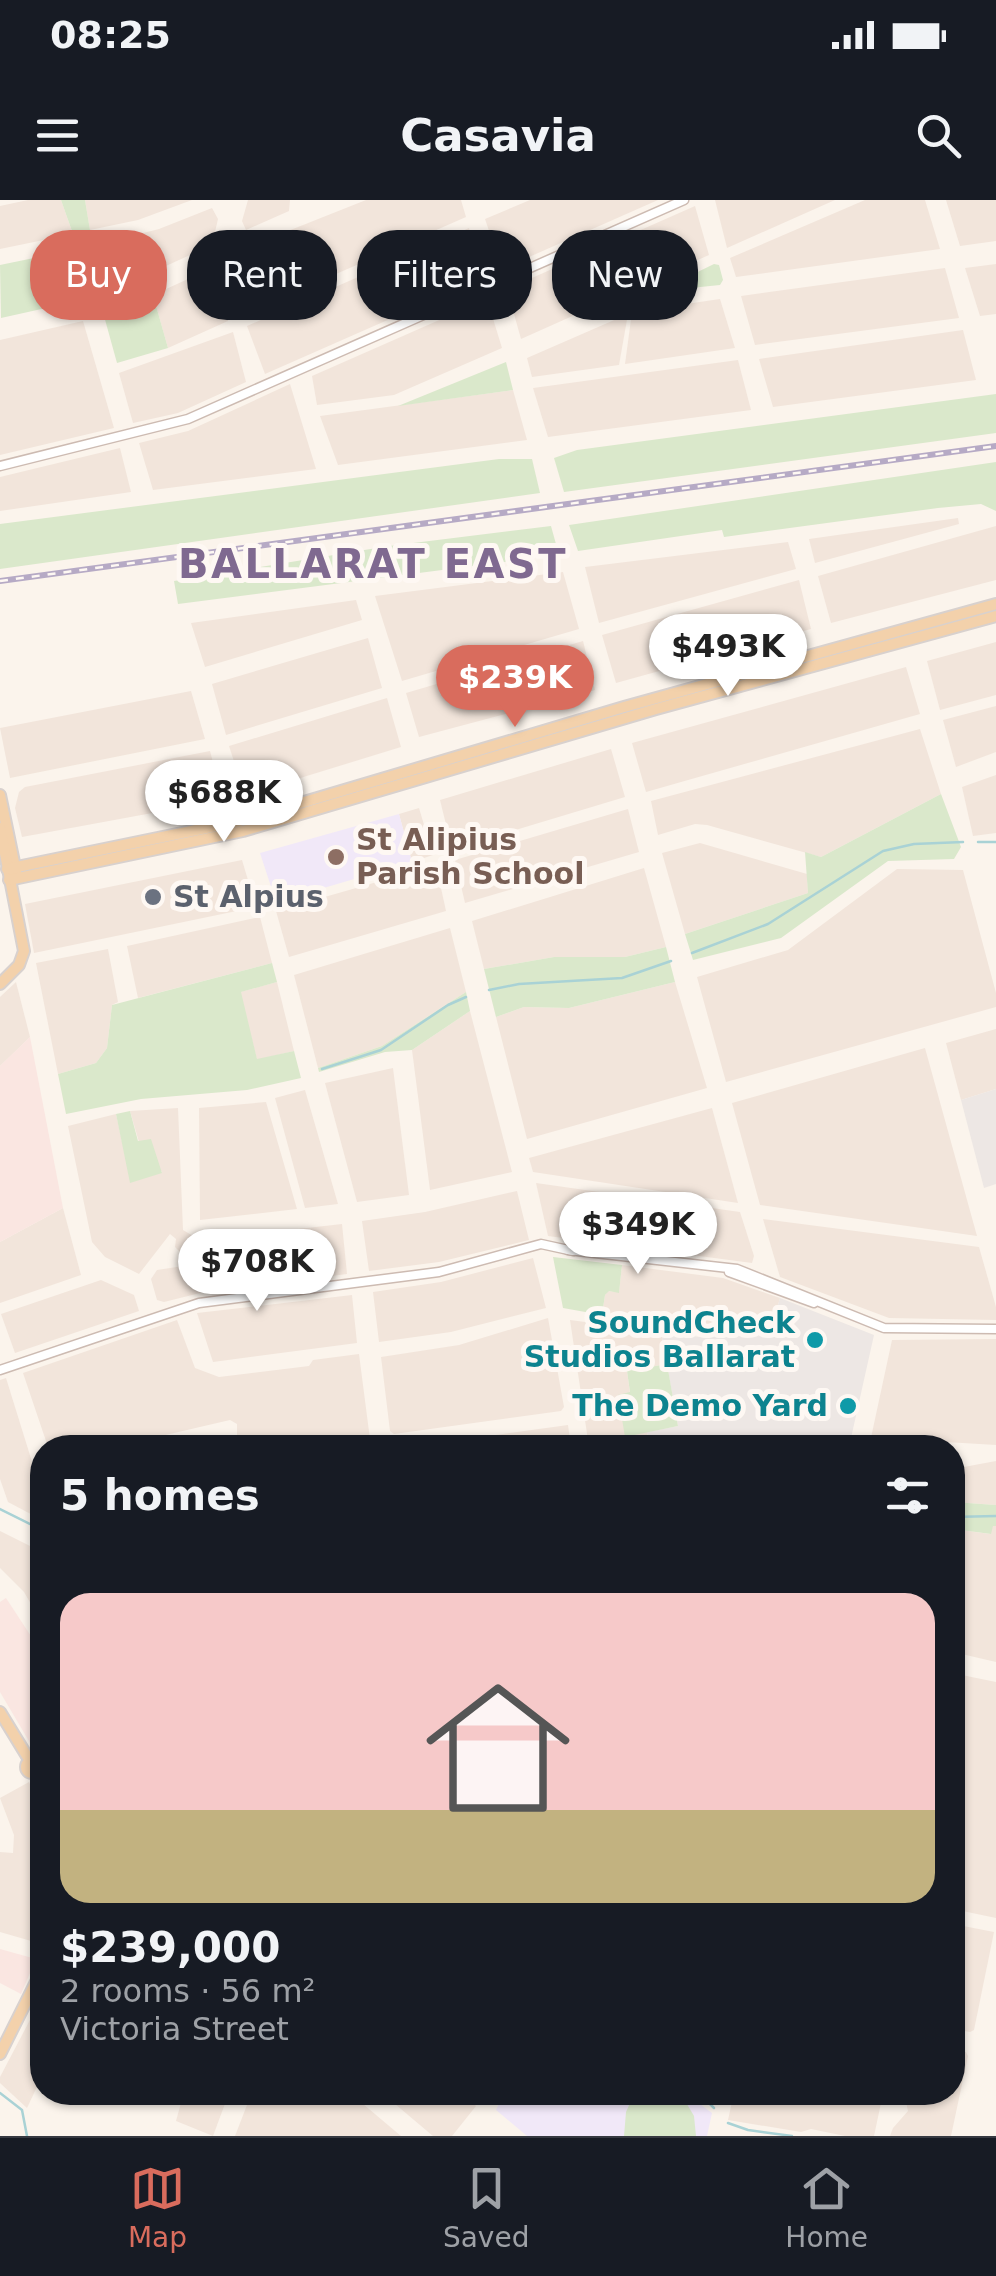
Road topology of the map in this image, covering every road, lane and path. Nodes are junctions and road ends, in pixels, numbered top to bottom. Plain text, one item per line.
1 (684, 200) edge
2 (0, 466) edge
3 (996, 604) edge
4 (996, 616) edge
5 (614, 716) junction
6 (0, 794) edge
7 (0, 828) edge
8 (8, 875) edge
9 (0, 984) edge
10 (996, 1329) edge
11 (0, 1370) edge
12 (0, 1712) edge
13 (30, 1764) edge
14 (30, 1994) edge
15 (0, 2054) edge

1 - 2 street
3 - 5 main road
4 - 5 main road
5 - 8 main road
6 - 8 main road
7 - 8 main road
8 - 9 main road
10 - 11 street
12 - 13 main road
14 - 15 main road

